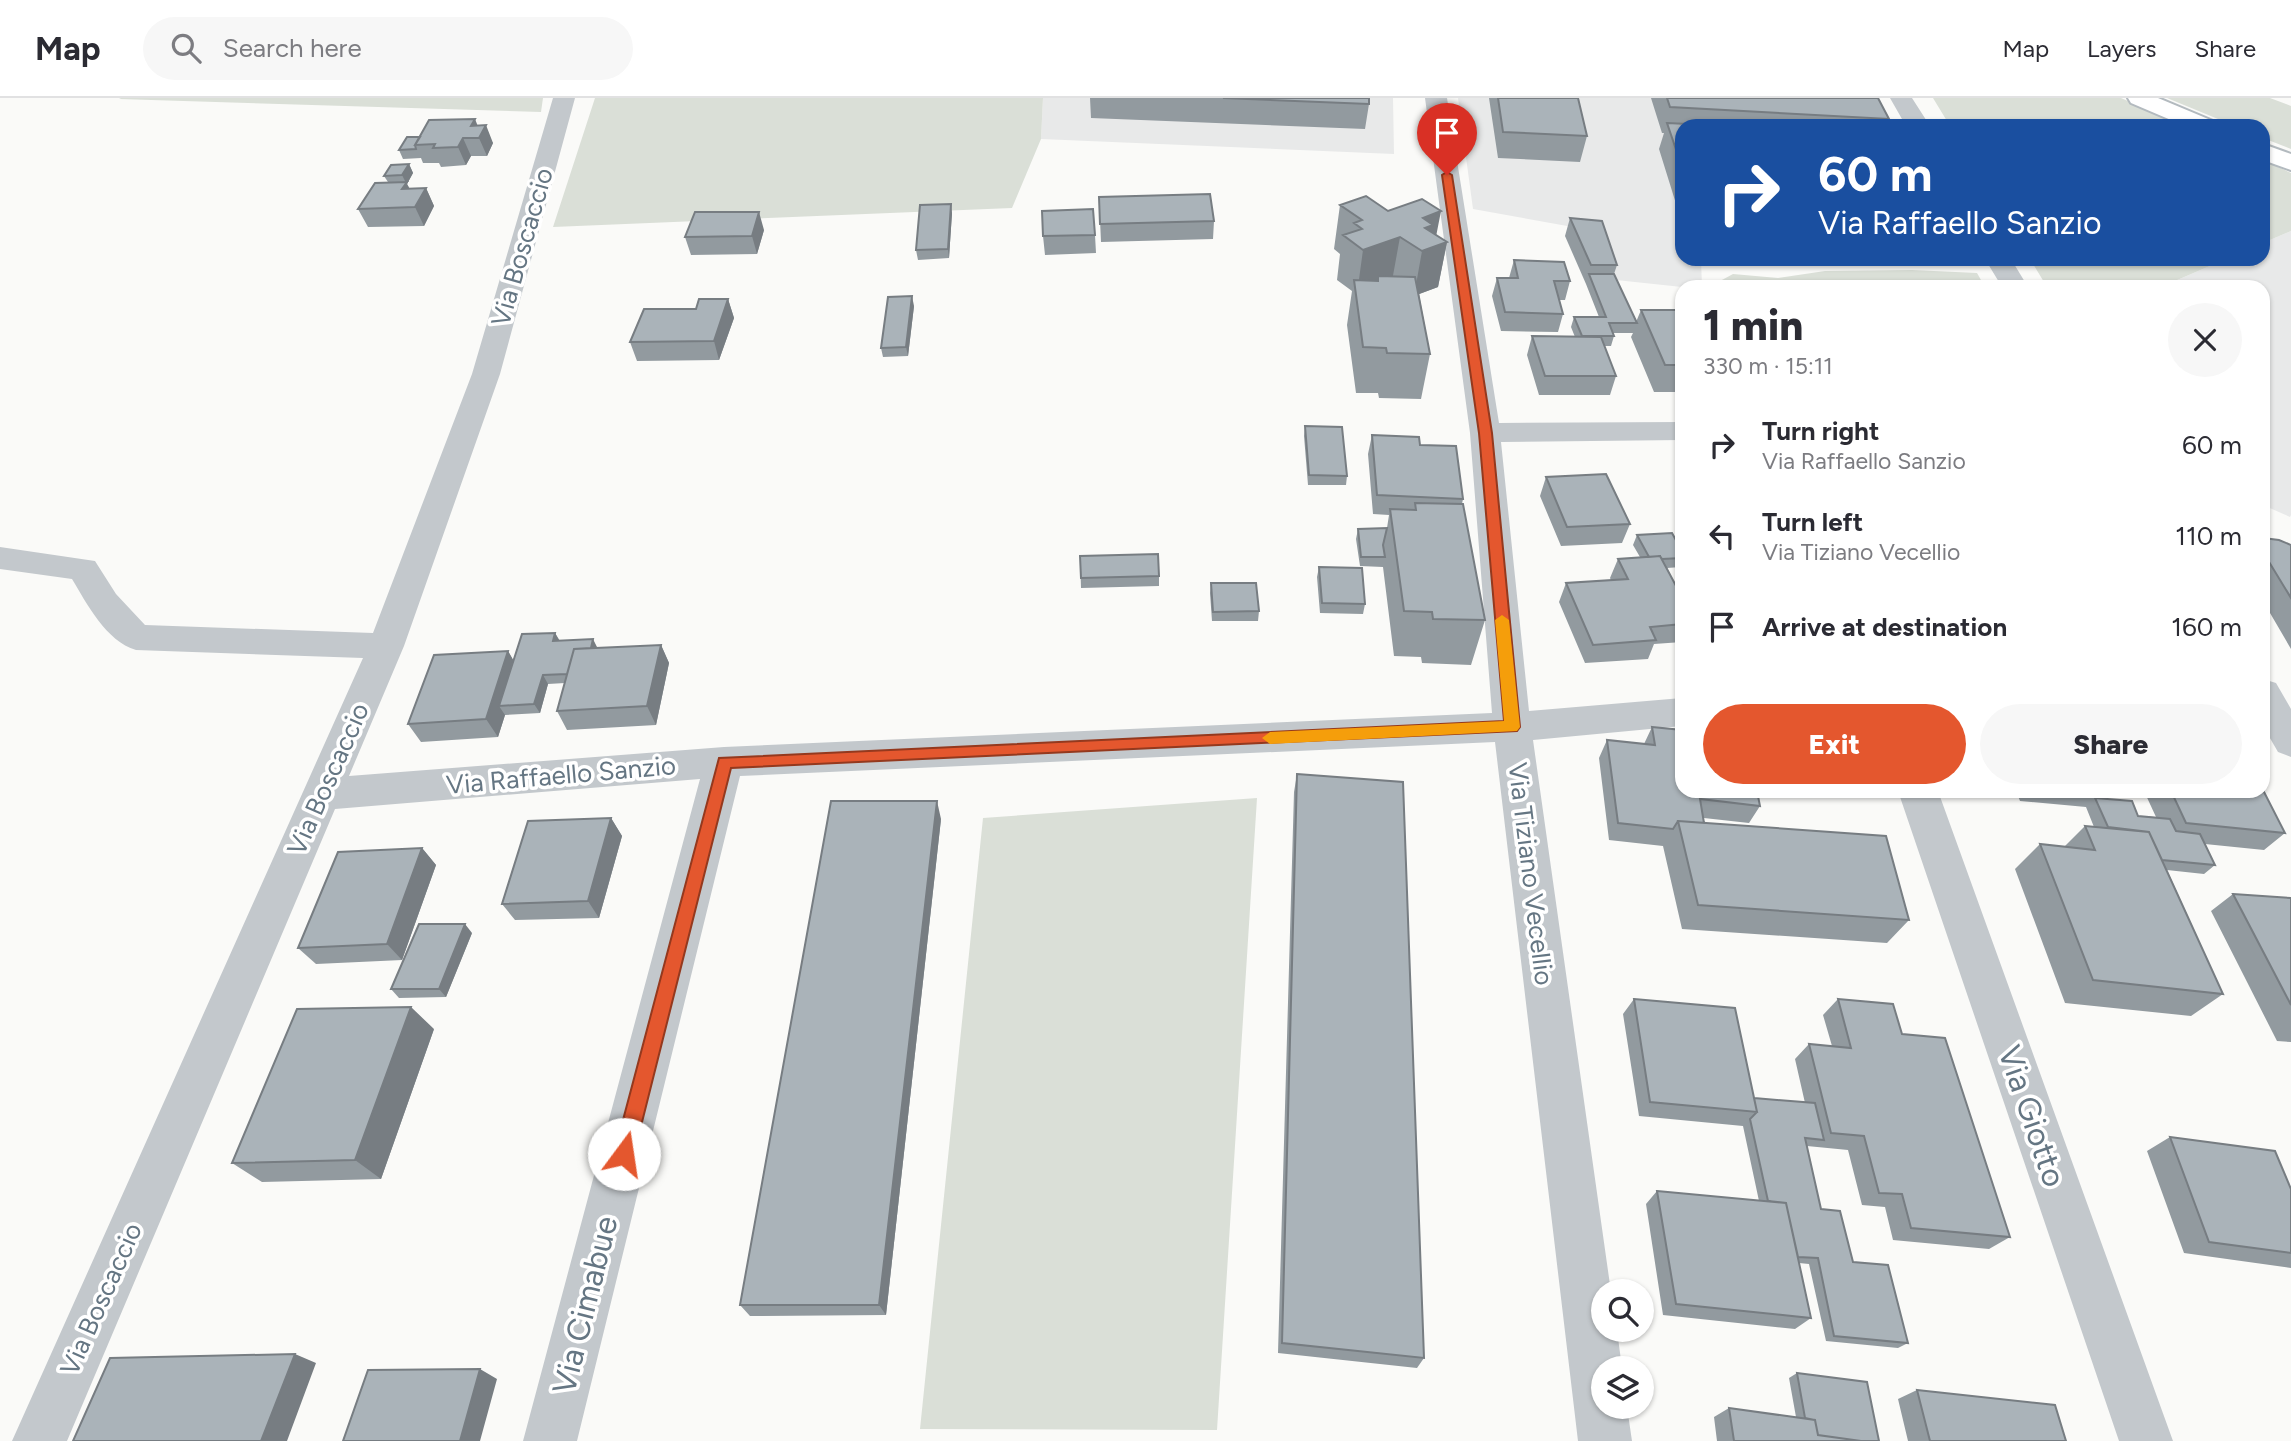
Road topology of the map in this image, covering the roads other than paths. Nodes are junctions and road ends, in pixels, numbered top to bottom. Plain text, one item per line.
1 (564, 98) edge
2 (1436, 98) edge
3 (1901, 98) edge
4 (2139, 98) edge
5 (1914, 119) edge
6 (2188, 119) edge
7 (2270, 154) edge
8 (2291, 163) edge
9 (1675, 432) edge
10 (1485, 433) junction
11 (0, 558) edge
12 (386, 646) junction
13 (2270, 681) edge
14 (2291, 683) edge
15 (2270, 705) edge
16 (1675, 713) edge
17 (1512, 727) junction
18 (2291, 742) edge
19 (724, 762) junction
20 (321, 794) junction
21 (1920, 798) edge
22 (39, 1441) edge
23 (550, 1441) edge
24 (1605, 1441) edge
25 (2146, 1441) edge

1 - 12 street, Via Boscaccio
2 - 10 street, Via Tiziano Vecellio
3 - 5 street
4 - 6 street
7 - 8 street
9 - 10 street
10 - 17 street, Via Tiziano Vecellio
11 - 12 street
12 - 20 street, Via Boscaccio
13 - 14 street
15 - 18 street
16 - 17 street, Via Raffaello Sanzio
17 - 19 street, Via Raffaello Sanzio
17 - 24 street, Via Tiziano Vecellio
19 - 20 street, Via Raffaello Sanzio
19 - 23 street, Via Cimabue
20 - 22 street, Via Boscaccio
21 - 25 street, Via Giotto

